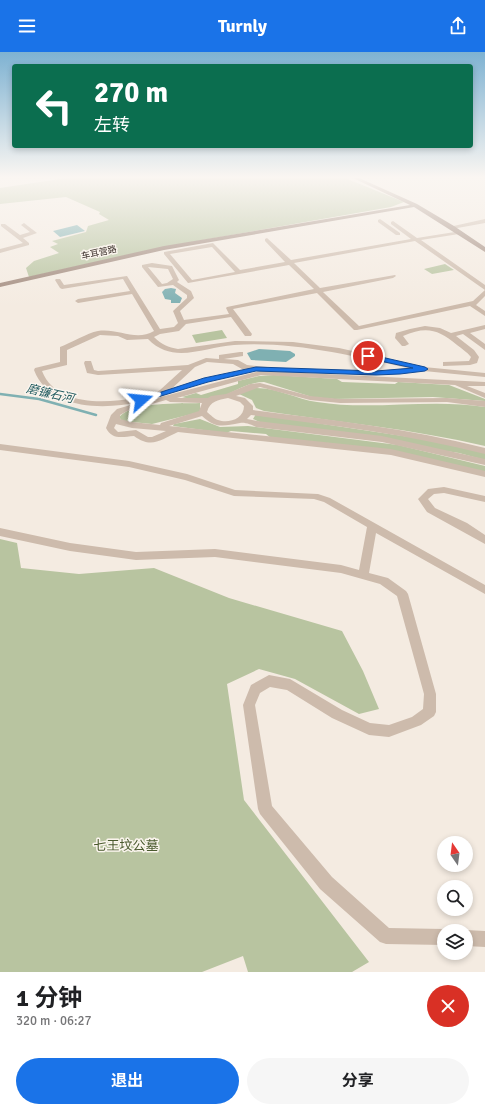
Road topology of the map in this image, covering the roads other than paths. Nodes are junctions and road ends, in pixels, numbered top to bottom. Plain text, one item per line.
1 (326, 221) edge
2 (380, 221) dead end
3 (441, 221) edge
4 (485, 221) edge
5 (393, 223) dead end
6 (3, 225) dead end
7 (24, 225) dead end
8 (452, 228) junction
9 (459, 232) junction
10 (18, 238) junction
11 (267, 240) dead end
12 (418, 240) junction
13 (409, 241) junction
14 (485, 250) edge
15 (0, 251) edge
16 (288, 262) junction
17 (238, 272) junction
18 (393, 276) dead end
19 (58, 280) dead end
20 (173, 282) junction
21 (0, 285) edge
22 (485, 288) edge
23 (319, 290) junction
24 (134, 292) junction
25 (485, 292) edge
26 (78, 301) dead end
27 (471, 304) junction
28 (485, 314) edge
29 (233, 315) junction
30 (184, 322) junction
31 (485, 327) edge
32 (158, 332) junction
33 (464, 332) junction
34 (248, 334) dead end
35 (450, 335) junction
36 (150, 337) junction
37 (405, 344) dead end
38 (485, 348) edge
39 (240, 354) dead end
40 (206, 360) junction
41 (88, 363) dead end
42 (446, 364) dead end
43 (188, 367) junction
44 (256, 369) junction
45 (425, 369) junction
46 (485, 375) edge
47 (453, 382) junction
48 (485, 384) edge
49 (163, 392) junction
50 (228, 396) junction
51 (485, 396) edge
52 (158, 400) junction
53 (209, 401) junction
54 (485, 404) edge
55 (250, 412) junction
56 (203, 413) junction
57 (115, 415) junction
58 (242, 420) junction
59 (158, 426) junction
60 (178, 428) junction
61 (0, 447) edge
62 (485, 451) edge
63 (485, 462) edge
64 (485, 474) edge
65 (485, 500) edge
66 (372, 526) junction
67 (0, 532) edge
68 (485, 540) edge
69 (363, 575) junction
70 (485, 590) edge
71 (437, 937) edge
72 (473, 938) edge
73 (485, 938) edge

1 - 21 street, 车耳营路
2 - 13 street
3 - 8 street
4 - 8 street
5 - 12 street
6 - 10 street
7 - 10 street
8 - 9 street
9 - 12 street
9 - 14 street
10 - 15 street
11 - 16 street
12 - 13 street
12 - 22 street
13 - 16 street
16 - 17 street
16 - 23 street
17 - 17 street
18 - 23 street
19 - 24 street
20 - 20 street
20 - 30 street
23 - 27 street
23 - 29 street
24 - 26 street
24 - 32 street
25 - 27 street
27 - 28 street
29 - 30 street
29 - 34 street
30 - 32 street
31 - 33 street
32 - 36 street
33 - 35 street
33 - 38 street
35 - 37 street
35 - 42 street
36 - 45 street
36 - 49 street
39 - 40 street
40 - 43 street
40 - 44 street
41 - 43 street
43 - 49 street
44 - 45 street
44 - 49 street
45 - 46 street
47 - 48 street
47 - 51 street
47 - 52 street
50 - 53 street
50 - 54 street
50 - 55 street
52 - 53 street
52 - 57 street
53 - 56 street
55 - 58 street
55 - 62 street
56 - 58 street
56 - 59 street
57 - 59 street
57 - 60 street
58 - 63 street
59 - 60 street
60 - 64 street
61 - 66 street
65 - 68 street
66 - 69 street
66 - 70 street
67 - 69 street
69 - 71 street
72 - 73 street

